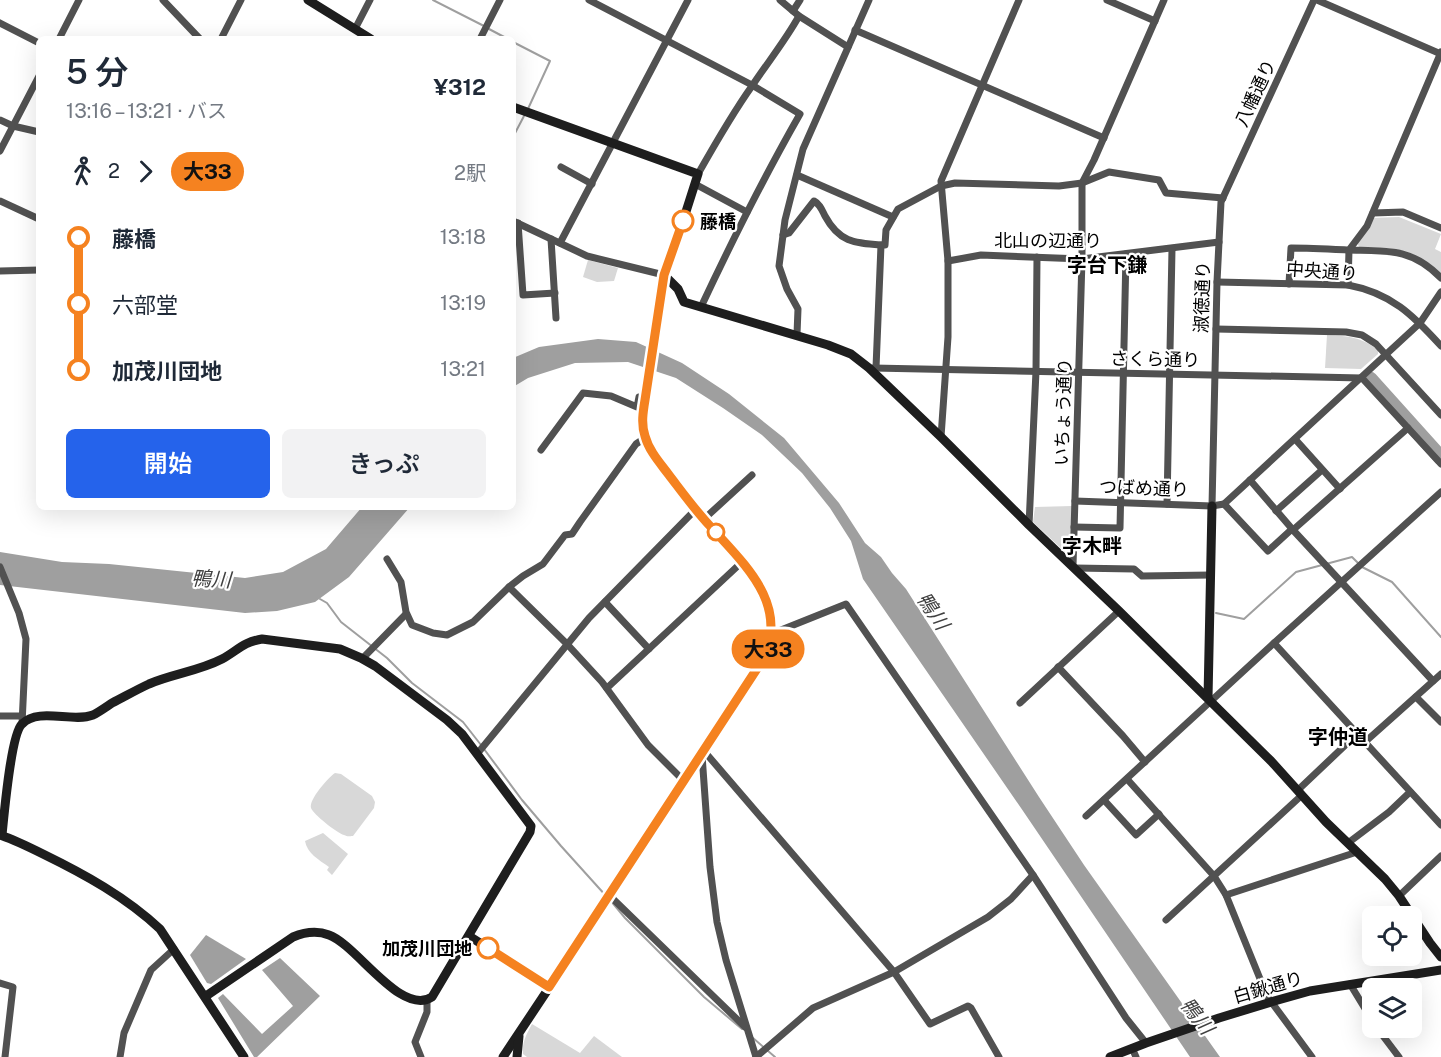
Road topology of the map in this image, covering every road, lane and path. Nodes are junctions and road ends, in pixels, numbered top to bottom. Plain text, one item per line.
1 (79, 0) edge
2 (163, 0) edge
3 (241, 0) edge
4 (308, 0) edge
5 (370, 0) edge
6 (500, 0) edge
7 (589, 0) edge
8 (688, 0) edge
9 (780, 0) edge
10 (800, 0) edge
11 (868, 0) edge
12 (1019, 0) edge
13 (1107, 0) edge
14 (1164, 0) edge
15 (1316, 0) edge
16 (796, 14) junction
17 (1155, 21) junction
18 (0, 23) edge
19 (855, 30) junction
20 (359, 34) edge
21 (60, 36) edge
22 (197, 36) edge
23 (223, 36) edge
24 (482, 36) edge
25 (36, 41) edge
26 (666, 41) junction
27 (848, 48) junction
28 (1441, 53) edge
29 (36, 82) edge
30 (752, 85) junction
31 (982, 85) junction
32 (516, 108) edge
33 (0, 120) edge
34 (13, 126) junction
35 (36, 131) edge
36 (1104, 138) junction
37 (613, 144) junction
38 (0, 151) edge
39 (561, 167) dead end
40 (698, 174) junction
41 (797, 175) junction
42 (1082, 183) junction
43 (592, 184) junction
44 (695, 184) junction
45 (941, 186) junction
46 (1223, 198) junction
47 (0, 201) edge
48 (747, 212) junction
49 (1373, 213) junction
50 (36, 218) edge
51 (893, 218) junction
52 (516, 222) edge
53 (1441, 228) edge
54 (783, 235) junction
55 (550, 239) junction
56 (1219, 242) junction
57 (560, 243) junction
58 (881, 245) junction
59 (1172, 249) junction
60 (1349, 250) junction
61 (1126, 254) junction
62 (1037, 257) junction
63 (1082, 259) junction
64 (948, 261) junction
65 (36, 270) edge
66 (0, 271) edge
67 (664, 275) junction
68 (1441, 278) edge
69 (1217, 282) junction
70 (1289, 284) junction
71 (1348, 285) junction
72 (1441, 292) edge
73 (555, 293) junction
74 (700, 306) junction
75 (556, 318) dead end
76 (1420, 323) junction
77 (1216, 329) junction
78 (797, 334) junction
79 (1441, 346) edge
80 (1387, 354) junction
81 (873, 368) junction
82 (947, 369) junction
83 (1036, 371) junction
84 (1079, 372) junction
85 (1124, 373) junction
86 (1168, 374) junction
87 (1215, 375) junction
88 (1362, 378) junction
89 (642, 395) junction
90 (1441, 415) edge
91 (1408, 428) junction
92 (941, 437) junction
93 (645, 438) junction
94 (1295, 439) junction
95 (541, 450) dead end
96 (1441, 464) edge
97 (1322, 470) junction
98 (752, 475) dead end
99 (1250, 480) junction
100 (1340, 489) junction
101 (1441, 492) edge
102 (1075, 501) junction
103 (1121, 502) junction
104 (1167, 504) junction
105 (1224, 504) junction
106 (1212, 506) junction
107 (696, 509) junction
108 (1276, 511) junction
109 (704, 519) junction
110 (1029, 525) junction
111 (1074, 526) junction
112 (1293, 530) junction
113 (387, 559) dead end
114 (742, 562) junction
115 (0, 567) edge
116 (1074, 567) junction
117 (1211, 575) junction
118 (1341, 581) junction
119 (509, 587) junction
120 (605, 602) junction
121 (1119, 611) junction
122 (406, 614) junction
123 (771, 634) junction
124 (1274, 643) junction
125 (567, 644) junction
126 (650, 649) junction
127 (362, 658) junction
128 (1058, 667) junction
129 (1441, 674) edge
130 (1433, 681) junction
131 (607, 688) junction
132 (1416, 697) junction
133 (1209, 699) junction
134 (1020, 703) dead end
135 (0, 716) edge
136 (21, 720) junction
137 (1441, 722) edge
138 (1357, 734) junction
139 (1365, 742) junction
140 (703, 753) junction
141 (477, 754) junction
142 (1145, 762) junction
143 (1127, 779) junction
144 (684, 781) junction
145 (1300, 792) junction
146 (1410, 792) junction
147 (1104, 800) junction
148 (1159, 814) junction
149 (1086, 816) dead end
150 (1441, 825) edge
151 (0, 839) edge
152 (1348, 843) junction
153 (1357, 852) junction
154 (1441, 856) edge
155 (1033, 875) junction
156 (1215, 876) junction
157 (1226, 895) junction
158 (610, 896) junction
159 (1399, 896) junction
160 (1166, 920) dead end
161 (469, 936) junction
162 (174, 949) junction
163 (1441, 957) edge
164 (1441, 970) edge
165 (894, 972) junction
166 (0, 983) edge
167 (1350, 984) junction
168 (549, 987) junction
169 (206, 996) junction
170 (427, 1000) junction
171 (1270, 1002) junction
172 (1362, 1004) edge
173 (746, 1029) junction
174 (519, 1034) junction
175 (1385, 1038) edge
176 (1148, 1042) junction
177 (1134, 1053) edge
178 (5, 1057) edge
179 (120, 1057) edge
180 (244, 1057) edge
181 (421, 1057) edge
182 (503, 1057) edge
183 (517, 1057) edge
184 (756, 1057) edge
185 (999, 1057) edge
186 (1110, 1057) edge
187 (1312, 1057) edge
188 (1399, 1057) edge

1 - 21 street
2 - 22 street
3 - 23 street
4 - 20 street
5 - 20 street
6 - 24 street
7 - 26 street
8 - 26 street
9 - 16 street
10 - 16 street
11 - 19 street
12 - 31 street
13 - 17 street
14 - 17 street
15 - 28 street
15 - 46 street, 八幡通り
16 - 27 street
16 - 30 street
17 - 36 street
18 - 25 street
19 - 27 street
19 - 31 street
26 - 30 street
26 - 37 street
27 - 41 street
28 - 49 street
29 - 34 street
30 - 40 street
30 - 48 street
31 - 36 street
31 - 45 street
32 - 37 street
33 - 34 street
34 - 35 street
34 - 38 street
36 - 42 street
37 - 40 street
37 - 43 street
39 - 43 street
40 - 44 street
41 - 51 street
41 - 54 street
42 - 45 street
42 - 46 street
42 - 63 street, いちょう通り
43 - 57 street
44 - 48 street
44 - 67 street
45 - 51 street
45 - 64 street
46 - 56 street, 淑徳通り
47 - 50 street
48 - 74 street
49 - 53 street
49 - 60 street
51 - 58 street
52 - 55 street
52 - 73 street
54 - 58 street
54 - 78 street
55 - 57 street
55 - 73 street
56 - 59 street, 北山の辺通り
56 - 69 street, 淑徳通り
57 - 67 street
58 - 81 street
59 - 61 street, 北山の辺通り
59 - 86 street
60 - 68 street
60 - 70 street
60 - 71 street
61 - 63 street, 北山の辺通り
61 - 85 street
62 - 63 street, 北山の辺通り
62 - 64 street, 北山の辺通り
62 - 83 street
63 - 84 street, いちょう通り
64 - 82 street
65 - 66 street
67 - 74 street
67 - 89 street
69 - 70 street, 中央通り
69 - 77 street, 淑徳通り
70 - 71 street, 中央通り
71 - 76 street, 中央通り
72 - 76 street
73 - 75 street
74 - 78 street
76 - 79 street, 中央通り
76 - 80 street
77 - 80 street
77 - 87 street, 淑徳通り
78 - 81 street
80 - 88 street
80 - 90 street
81 - 82 street, さくら通り
81 - 92 street
82 - 83 street, さくら通り
82 - 92 street
83 - 84 street, さくら通り
83 - 110 street
84 - 85 street, さくら通り
84 - 102 street, いちょう通り
85 - 86 street, さくら通り
85 - 103 street
86 - 87 street, さくら通り
86 - 104 street
87 - 88 street, さくら通り
87 - 106 street, 淑徳通り
88 - 91 street
88 - 94 street
89 - 93 street
89 - 95 street
91 - 96 street
91 - 100 street
92 - 110 street
93 - 107 street
93 - 119 street
94 - 97 street
94 - 99 street
97 - 100 street
97 - 108 street
98 - 109 street
99 - 105 street
99 - 108 street
100 - 112 street
101 - 118 street
102 - 103 street, つばめ通り
102 - 111 street, いちょう通り
103 - 104 street, つばめ通り
103 - 111 street
104 - 106 street, つばめ通り
105 - 106 street, つばめ通り
105 - 112 street
106 - 117 street
107 - 109 street
107 - 120 street
108 - 112 street
109 - 114 street
110 - 116 street
111 - 116 street, いちょう通り
112 - 118 street
113 - 122 street
114 - 123 street
114 - 126 street
115 - 136 street
116 - 117 street
116 - 121 street
117 - 133 street
118 - 124 street
118 - 130 street
119 - 122 street
119 - 125 street
120 - 125 street
120 - 126 street
121 - 128 street
121 - 133 street
122 - 127 street
123 - 140 street
123 - 155 street
124 - 133 street
124 - 138 street
125 - 131 street
125 - 141 street
126 - 131 street
127 - 136 street
127 - 141 street
128 - 134 street
128 - 142 street
129 - 130 street
130 - 132 street
131 - 144 street
132 - 137 street
132 - 139 street
133 - 142 street
133 - 145 street
135 - 136 street
136 - 151 street
138 - 139 street
138 - 145 street
139 - 146 street
140 - 144 street
140 - 165 street
140 - 173 street
141 - 161 street
142 - 143 street
143 - 147 street
143 - 148 street
144 - 158 street
145 - 152 street
145 - 156 street
146 - 150 street
146 - 152 street
147 - 148 street
147 - 149 street
148 - 156 street
151 - 162 street
152 - 153 street
153 - 157 street
153 - 159 street
154 - 159 street
155 - 165 street
155 - 176 street
156 - 157 street
156 - 160 street
157 - 171 street
158 - 168 street
158 - 173 street
159 - 163 street
161 - 168 street
161 - 170 street
162 - 169 street
162 - 179 street
164 - 167 street, 白鍬通り
165 - 184 street
165 - 185 street
166 - 178 street
167 - 171 street, 白鍬通り
167 - 172 street
168 - 174 street
169 - 170 street
169 - 180 street
170 - 181 street
171 - 176 street, 白鍬通り
171 - 187 street
173 - 184 street
174 - 182 street
174 - 183 street
175 - 188 street
176 - 177 street, 白鍬通り
177 - 186 street, 白鍬通り

